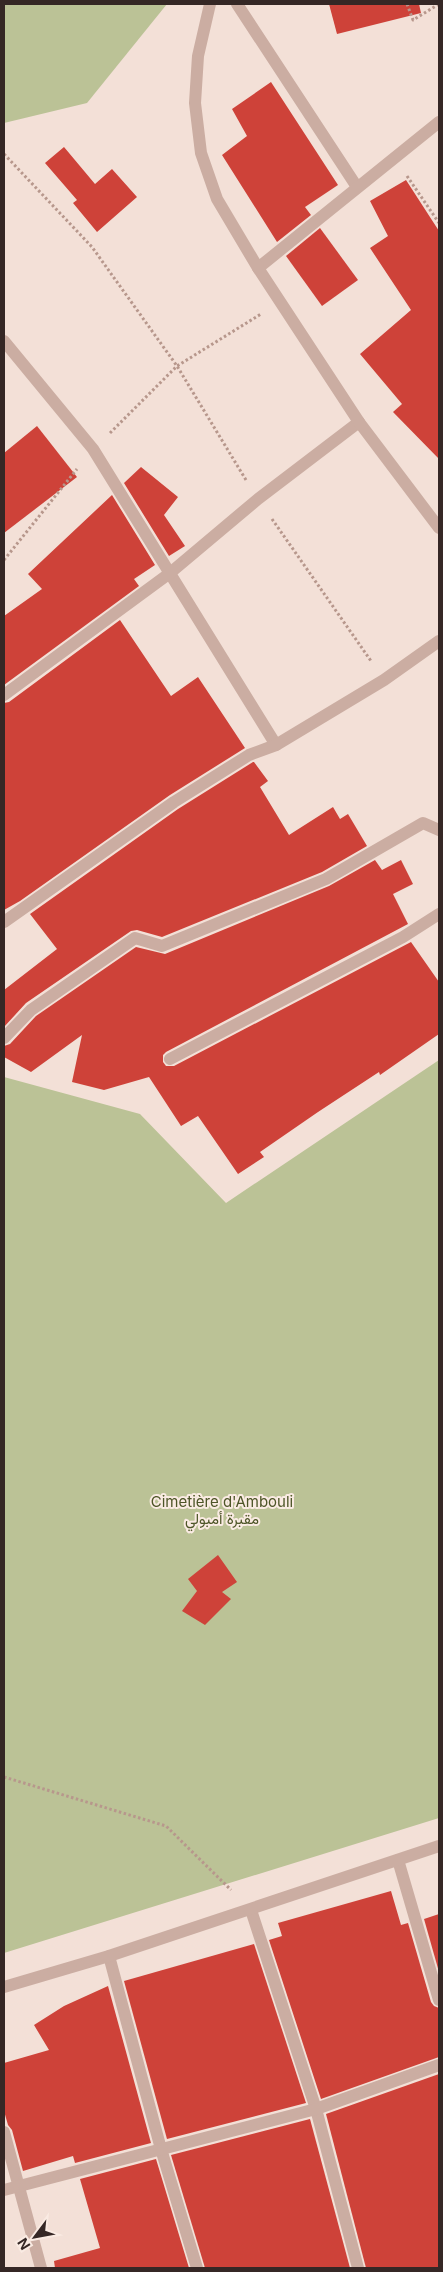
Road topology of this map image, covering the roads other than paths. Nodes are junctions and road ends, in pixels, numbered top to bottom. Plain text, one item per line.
1 (210, 4) edge
2 (237, 4) edge
3 (439, 122) edge
4 (357, 187) junction
5 (258, 268) junction
6 (4, 341) edge
7 (359, 422) junction
8 (439, 528) edge
9 (170, 573) junction
10 (439, 641) edge
11 (4, 695) edge
12 (276, 745) junction
13 (439, 830) edge
14 (439, 914) edge
15 (4, 922) edge
16 (4, 1038) edge
17 (170, 1059) dead end
18 (439, 1846) edge
19 (398, 1860) junction
20 (251, 1910) junction
21 (109, 1956) junction
22 (4, 1987) edge
23 (439, 2000) edge
24 (439, 2065) edge
25 (316, 2109) junction
26 (4, 2132) edge
27 (161, 2149) junction
28 (18, 2186) junction
29 (4, 2190) edge
30 (41, 2268) edge
31 (197, 2268) edge
32 (358, 2268) edge

1 - 5 street
2 - 4 street
3 - 4 street
4 - 5 street
5 - 7 street
6 - 9 street
7 - 8 street
7 - 9 street
9 - 11 street
9 - 12 street
10 - 12 street
12 - 15 street
13 - 16 street
14 - 17 street
18 - 19 street
19 - 20 street
19 - 23 street
20 - 21 street
20 - 25 street
21 - 22 street
21 - 27 street
24 - 25 street
25 - 27 street
25 - 32 street
26 - 28 street
27 - 28 street
27 - 31 street
28 - 29 street
28 - 30 street

